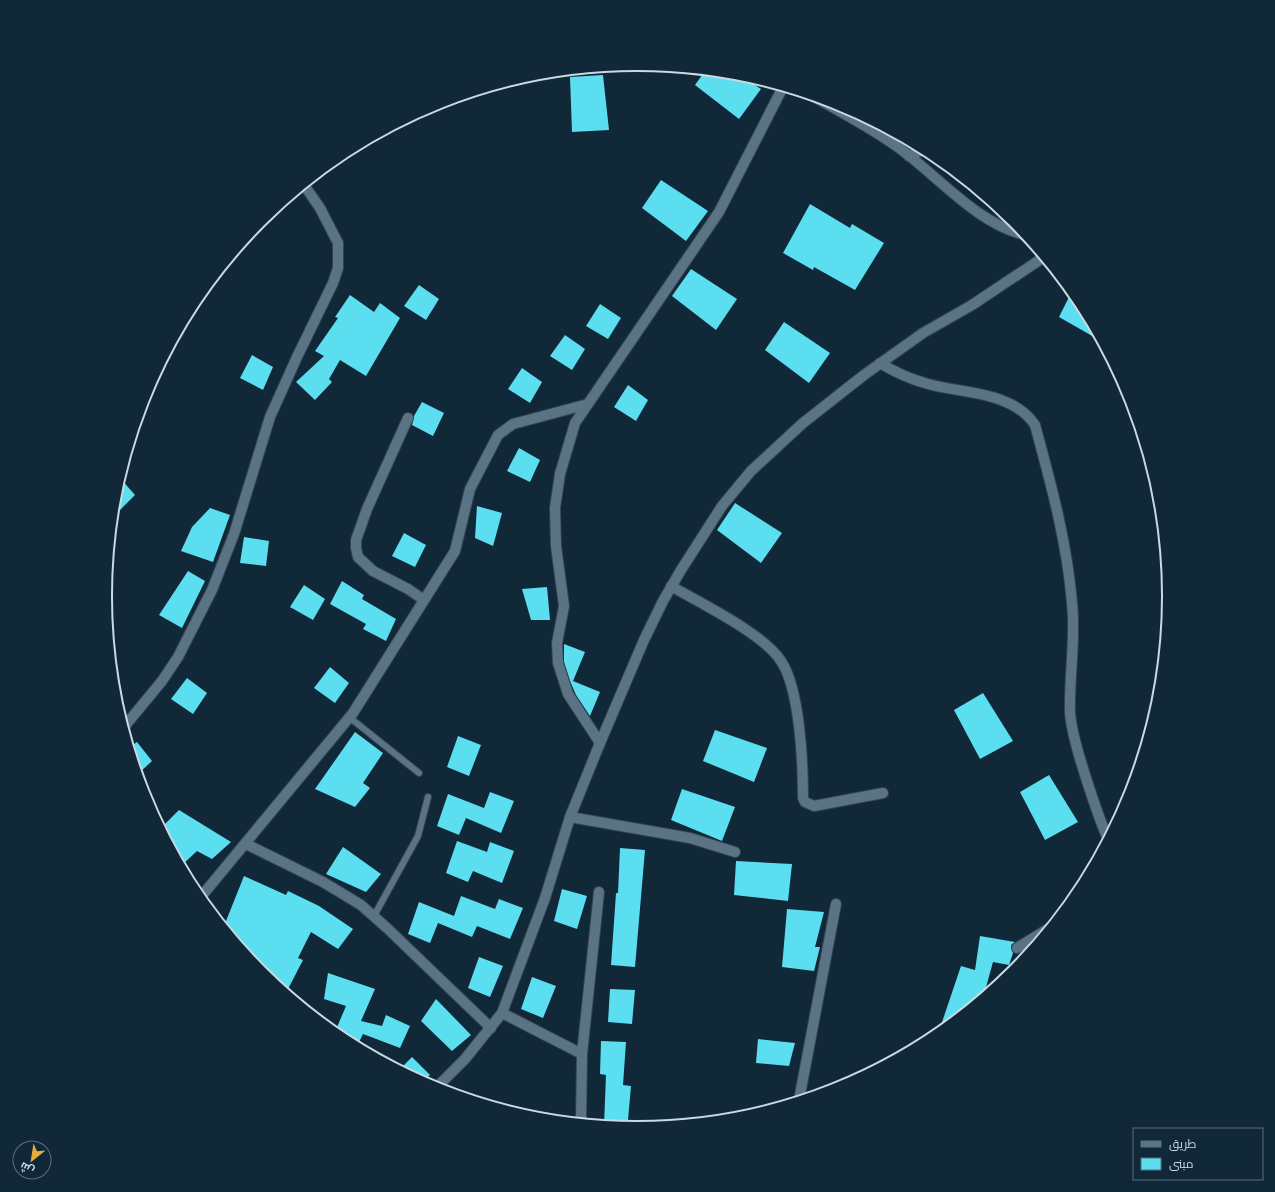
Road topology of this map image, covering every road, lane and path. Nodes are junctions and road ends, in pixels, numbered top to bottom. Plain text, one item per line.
1 (781, 91) edge
2 (838, 111) edge
3 (918, 152) edge
4 (910, 156) junction
5 (306, 188) edge
6 (1014, 230) edge
7 (1040, 260) edge
8 (880, 363) junction
9 (588, 404) junction
10 (408, 418) dead end
11 (671, 586) junction
12 (424, 600) junction
13 (349, 717) junction
14 (128, 723) edge
15 (600, 743) junction
16 (419, 773) dead end
17 (884, 793) dead end
18 (428, 798) dead end
19 (570, 817) junction
20 (1106, 833) edge
21 (246, 844) junction
22 (735, 852) dead end
23 (599, 892) dead end
24 (204, 893) edge
25 (836, 904) dead end
26 (374, 916) junction
27 (1037, 936) edge
28 (1018, 948) dead end
29 (502, 1013) junction
30 (491, 1028) junction
31 (582, 1054) junction
32 (442, 1083) edge
33 (800, 1095) edge
34 (581, 1118) edge

1 - 9 street
2 - 4 street
3 - 4 street
4 - 6 street
5 - 14 street
7 - 8 street
8 - 11 street
8 - 20 street
9 - 12 street
9 - 15 street
10 - 12 street
11 - 15 street
11 - 17 street
12 - 13 street
13 - 16 lane
13 - 21 street
15 - 19 street
18 - 26 lane
19 - 22 street
19 - 29 street
21 - 24 street
21 - 26 street
23 - 31 street
25 - 33 street
26 - 30 street
27 - 28 street
29 - 30 street
29 - 31 street
30 - 32 street
31 - 34 street

